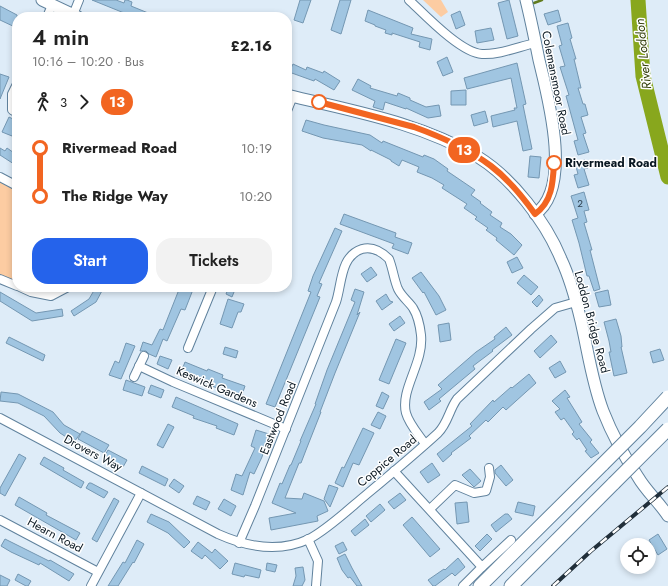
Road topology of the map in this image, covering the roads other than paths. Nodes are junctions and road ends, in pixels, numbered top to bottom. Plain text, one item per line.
1 (42, 0) edge
2 (79, 0) edge
3 (409, 0) edge
4 (526, 0) edge
5 (52, 5) junction
6 (49, 12) edge
7 (67, 12) edge
8 (76, 12) edge
9 (535, 42) junction
10 (12, 94) edge
11 (292, 95) edge
12 (12, 105) edge
13 (0, 177) edge
14 (12, 183) edge
15 (535, 214) junction
16 (0, 279) edge
17 (12, 284) edge
18 (31, 292) edge
19 (59, 292) edge
20 (211, 292) edge
21 (576, 302) junction
22 (188, 348) dead end
23 (144, 356) dead end
24 (139, 366) junction
25 (134, 377) dead end
26 (668, 397) edge
27 (0, 418) edge
28 (286, 429) junction
29 (668, 429) edge
30 (425, 444) junction
31 (489, 468) dead end
32 (394, 471) junction
33 (141, 493) junction
34 (430, 509) junction
35 (175, 510) joint
36 (668, 516) edge
37 (0, 520) edge
38 (308, 539) junction
39 (511, 540) dead end
40 (239, 543) junction
41 (482, 567) junction
42 (98, 572) junction
43 (91, 586) edge
44 (316, 586) edge
45 (462, 586) edge
46 (480, 586) edge
47 (511, 586) edge

1 - 5 street
2 - 8 street
3 - 9 street
4 - 9 street, Colemansmoor Road
5 - 6 street
5 - 7 street
9 - 15 street, Colemansmoor Road
10 - 12 street
11 - 15 street, Loddon Bridge Road
13 - 14 street
15 - 21 street, Loddon Bridge Road
16 - 17 street
18 - 19 street
20 - 22 street
21 - 30 street, Coppice Road
21 - 36 street, Loddon Bridge Road
23 - 24 street
24 - 25 street
24 - 28 street, Keswick Gardens
26 - 46 main road, bridge
27 - 33 street, Drovers Way
28 - 30 street, Eastwood Road
28 - 40 street, Eastwood Road
29 - 47 main road, bridge
30 - 32 street, Coppice Road
31 - 34 street
32 - 34 street
32 - 38 street, Coppice Road
33 - 35 street, Drovers Way
33 - 42 street
34 - 41 street
35 - 40 street, Coppice Road
37 - 42 street, Hearn Road
38 - 40 street, Coppice Road
38 - 44 street
39 - 41 street
41 - 45 street
42 - 43 street

